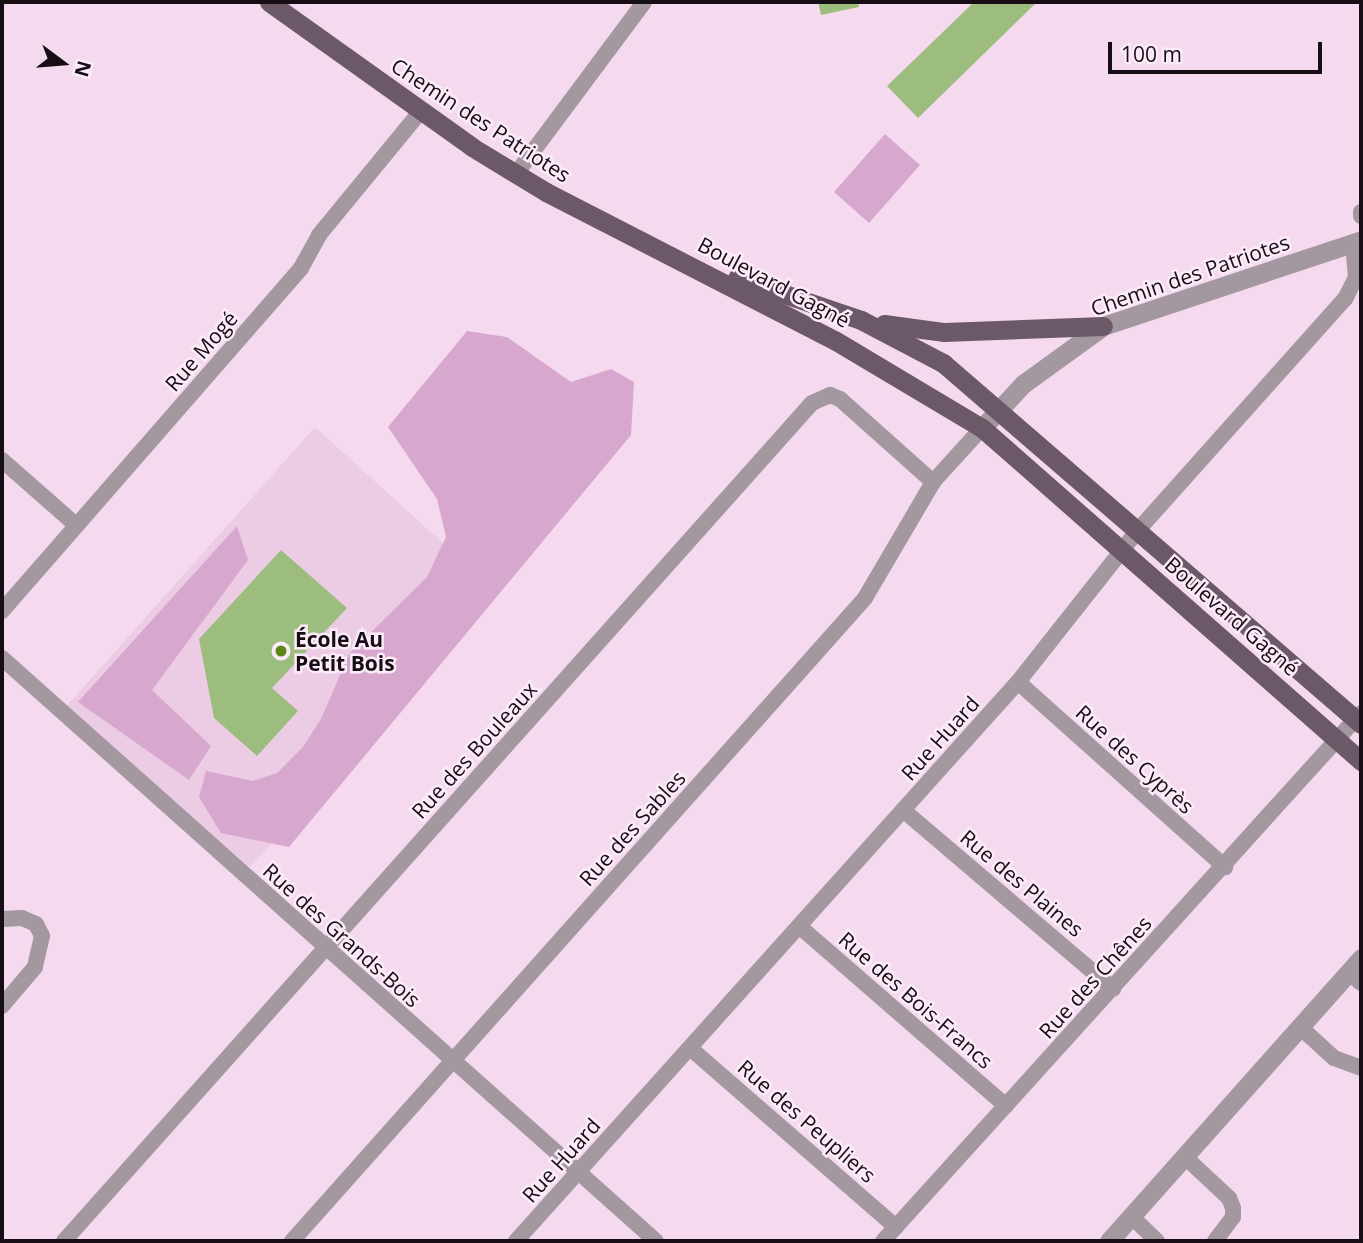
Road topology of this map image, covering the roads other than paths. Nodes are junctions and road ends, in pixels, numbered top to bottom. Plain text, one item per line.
1 (269, 2) edge
2 (644, 2) edge
3 (421, 111) junction
4 (516, 174) junction
5 (1357, 242) edge
6 (680, 258) junction
7 (861, 320) junction
8 (1103, 326) junction
9 (1000, 408) junction
10 (982, 428) junction
11 (2, 460) edge
12 (933, 482) junction
13 (76, 525) junction
14 (1139, 529) junction
15 (1123, 551) junction
16 (2, 611) edge
17 (2, 658) edge
18 (1018, 682) junction
19 (1360, 719) edge
20 (1339, 741) junction
21 (1361, 761) edge
22 (903, 810) junction
23 (1224, 867) junction
24 (2, 919) edge
25 (799, 926) junction
26 (324, 947) junction
27 (1357, 971) edge
28 (1113, 989) junction
29 (2, 1006) edge
30 (1300, 1027) junction
31 (690, 1048) junction
32 (453, 1060) junction
33 (1361, 1068) edge
34 (1006, 1106) junction
35 (1184, 1156) junction
36 (579, 1172) junction
37 (1130, 1216) junction
38 (896, 1227) junction
39 (64, 1241) edge
40 (292, 1241) edge
41 (516, 1241) edge
42 (656, 1241) edge
43 (883, 1241) edge
44 (1109, 1241) edge
45 (1157, 1241) edge
46 (1215, 1241) edge

1 - 3 main road, Chemin des Patriotes
2 - 4 street
3 - 4 main road, Chemin des Patriotes
3 - 13 street, Rue Mogé
4 - 6 main road, Chemin des Patriotes
5 - 8 street, Chemin des Patriotes
5 - 14 street, Rue Huard
6 - 7 main road, Boulevard Gagné
6 - 10 main road, Boulevard Gagné
7 - 8 main road
7 - 9 main road, Boulevard Gagné
8 - 9 street, Chemin des Patriotes
9 - 10 street, Chemin des Patriotes
9 - 14 main road, Boulevard Gagné
10 - 12 street, Rue des Sables
10 - 15 main road, Boulevard Gagné
11 - 13 street
12 - 26 street, Rue des Bouleaux
12 - 32 street, Rue des Sables
13 - 16 street, Rue Mogé
14 - 15 street, Rue Huard
14 - 19 main road, Boulevard Gagné
15 - 18 street, Rue Huard
15 - 20 main road, Boulevard Gagné
17 - 26 street, Rue des Grands-Bois
18 - 22 street, Rue Huard
18 - 23 street, Rue des Cyprès
19 - 20 street, Rue des Chênes
20 - 21 main road, Boulevard Gagné
20 - 23 street, Rue des Chênes
22 - 25 street, Rue Huard
22 - 28 street, Rue des Plaines
23 - 28 street, Rue des Chênes
24 - 29 street
25 - 31 street, Rue Huard
25 - 34 street, Rue des Bois-Francs
26 - 32 street, Rue des Grands-Bois
26 - 39 street, Rue des Bouleaux
27 - 30 street
28 - 34 street, Rue des Chênes
30 - 33 street
30 - 35 street
31 - 36 street, Rue Huard
31 - 38 street, Rue des Peupliers
32 - 36 street, Rue des Grands-Bois
32 - 40 street, Rue des Sables
34 - 38 street, Rue des Chênes
35 - 37 street
35 - 46 street
36 - 41 street, Rue Huard
36 - 42 street, Rue des Grands-Bois
37 - 44 street
37 - 45 street
38 - 43 street, Rue des Chênes

